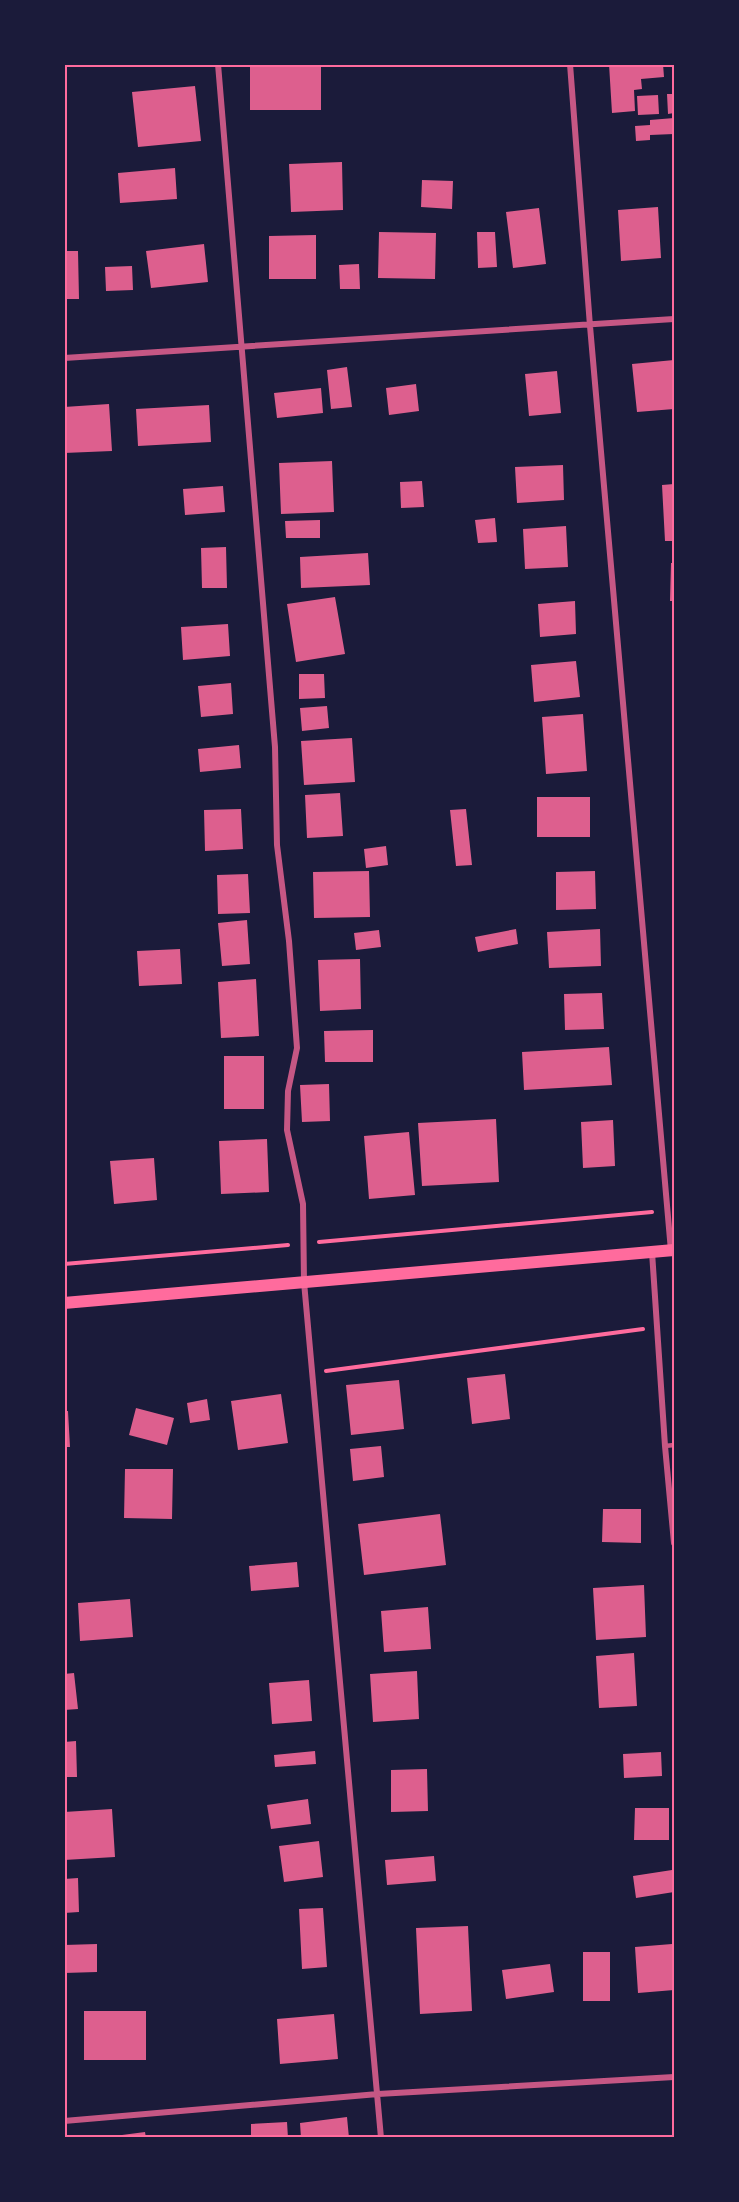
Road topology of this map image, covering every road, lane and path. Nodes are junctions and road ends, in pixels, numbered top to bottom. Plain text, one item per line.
1 (218, 64) edge
2 (570, 64) edge
3 (675, 319) edge
4 (590, 326) junction
5 (240, 346) junction
6 (64, 358) edge
7 (666, 1211) junction
8 (304, 1244) junction
9 (673, 1250) edge
10 (652, 1252) junction
11 (64, 1264) edge
12 (304, 1282) junction
13 (64, 1303) edge
14 (659, 1327) junction
15 (314, 1372) junction
16 (675, 1445) edge
17 (665, 1446) junction
18 (675, 1543) edge
19 (675, 2077) edge
20 (378, 2094) junction
21 (64, 2121) edge
22 (381, 2138) edge

1 - 5 street
2 - 4 street
3 - 4 street
4 - 5 street
4 - 7 street
5 - 6 street
5 - 8 street
7 - 8 path
7 - 9 street
8 - 11 path
8 - 12 street
9 - 10 main road
10 - 12 main road
10 - 14 street
12 - 13 main road
12 - 15 street
14 - 15 path
14 - 17 street
15 - 20 street
16 - 17 lane
17 - 18 street
19 - 20 street
20 - 21 street
20 - 22 street

